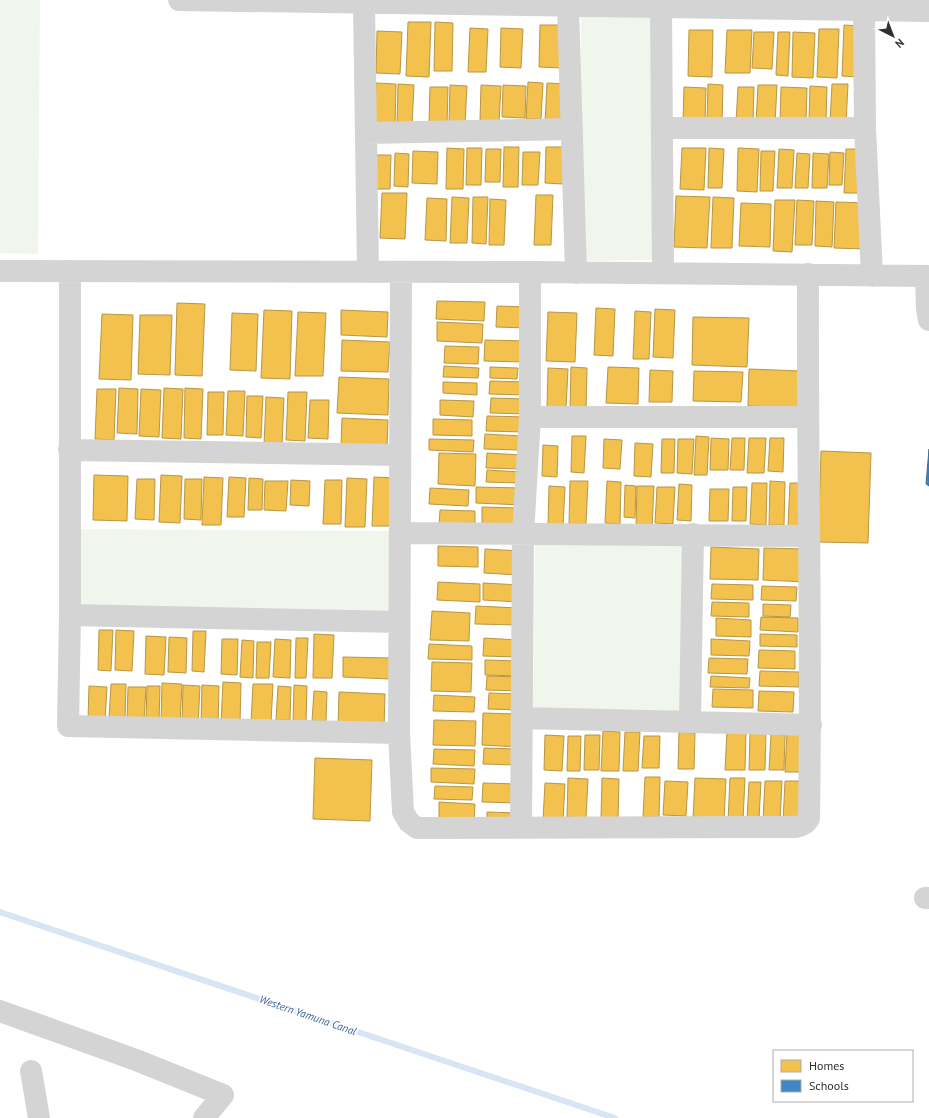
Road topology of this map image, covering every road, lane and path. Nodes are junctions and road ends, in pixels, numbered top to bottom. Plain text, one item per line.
1 (178, 0) edge
2 (404, 2) edge
3 (508, 2) edge
4 (364, 3) junction
5 (751, 4) edge
6 (790, 4) edge
7 (568, 6) junction
8 (861, 6) edge
9 (661, 7) junction
10 (929, 11) edge
11 (662, 128) junction
12 (865, 128) junction
13 (572, 129) junction
14 (366, 133) junction
15 (0, 271) edge
16 (70, 271) junction
17 (368, 272) junction
18 (401, 272) junction
19 (530, 272) junction
20 (576, 273) junction
21 (663, 273) junction
22 (808, 274) junction
23 (872, 276) junction
24 (928, 276) edge
25 (929, 320) edge
26 (530, 417) junction
27 (807, 417) junction
28 (69, 450) junction
29 (400, 455) junction
30 (400, 533) junction
31 (522, 534) junction
32 (693, 534) junction
33 (809, 536) junction
34 (70, 615) junction
35 (399, 622) junction
36 (522, 718) junction
37 (690, 721) junction
38 (811, 725) junction
39 (399, 733) junction
40 (521, 827) junction
41 (0, 1011) edge
42 (31, 1071) dead end
43 (39, 1118) edge
44 (204, 1118) edge

1 - 4 street
2 - 3 street
2 - 4 street
3 - 7 street
4 - 14 street
5 - 6 street
5 - 9 street
6 - 8 street
7 - 9 street
7 - 13 street
8 - 10 street
8 - 12 street
9 - 11 street
11 - 12 street
11 - 21 street
12 - 23 street
13 - 14 street
13 - 20 street
14 - 17 street
15 - 16 street
16 - 17 street
16 - 28 street
17 - 18 street
18 - 19 street
18 - 29 street
19 - 20 street
19 - 26 street
20 - 21 street
21 - 22 street
22 - 23 street
22 - 27 street
23 - 24 street
24 - 25 street
26 - 27 street
26 - 31 street
27 - 33 street
28 - 29 street
28 - 34 street
29 - 30 street
30 - 31 street
30 - 35 street
31 - 32 street
31 - 36 street
32 - 33 street
32 - 37 street
33 - 38 street
34 - 35 street
34 - 39 street
35 - 39 street
36 - 37 street
36 - 40 street
37 - 38 street
38 - 40 street
39 - 40 street
41 - 44 street
42 - 43 street

